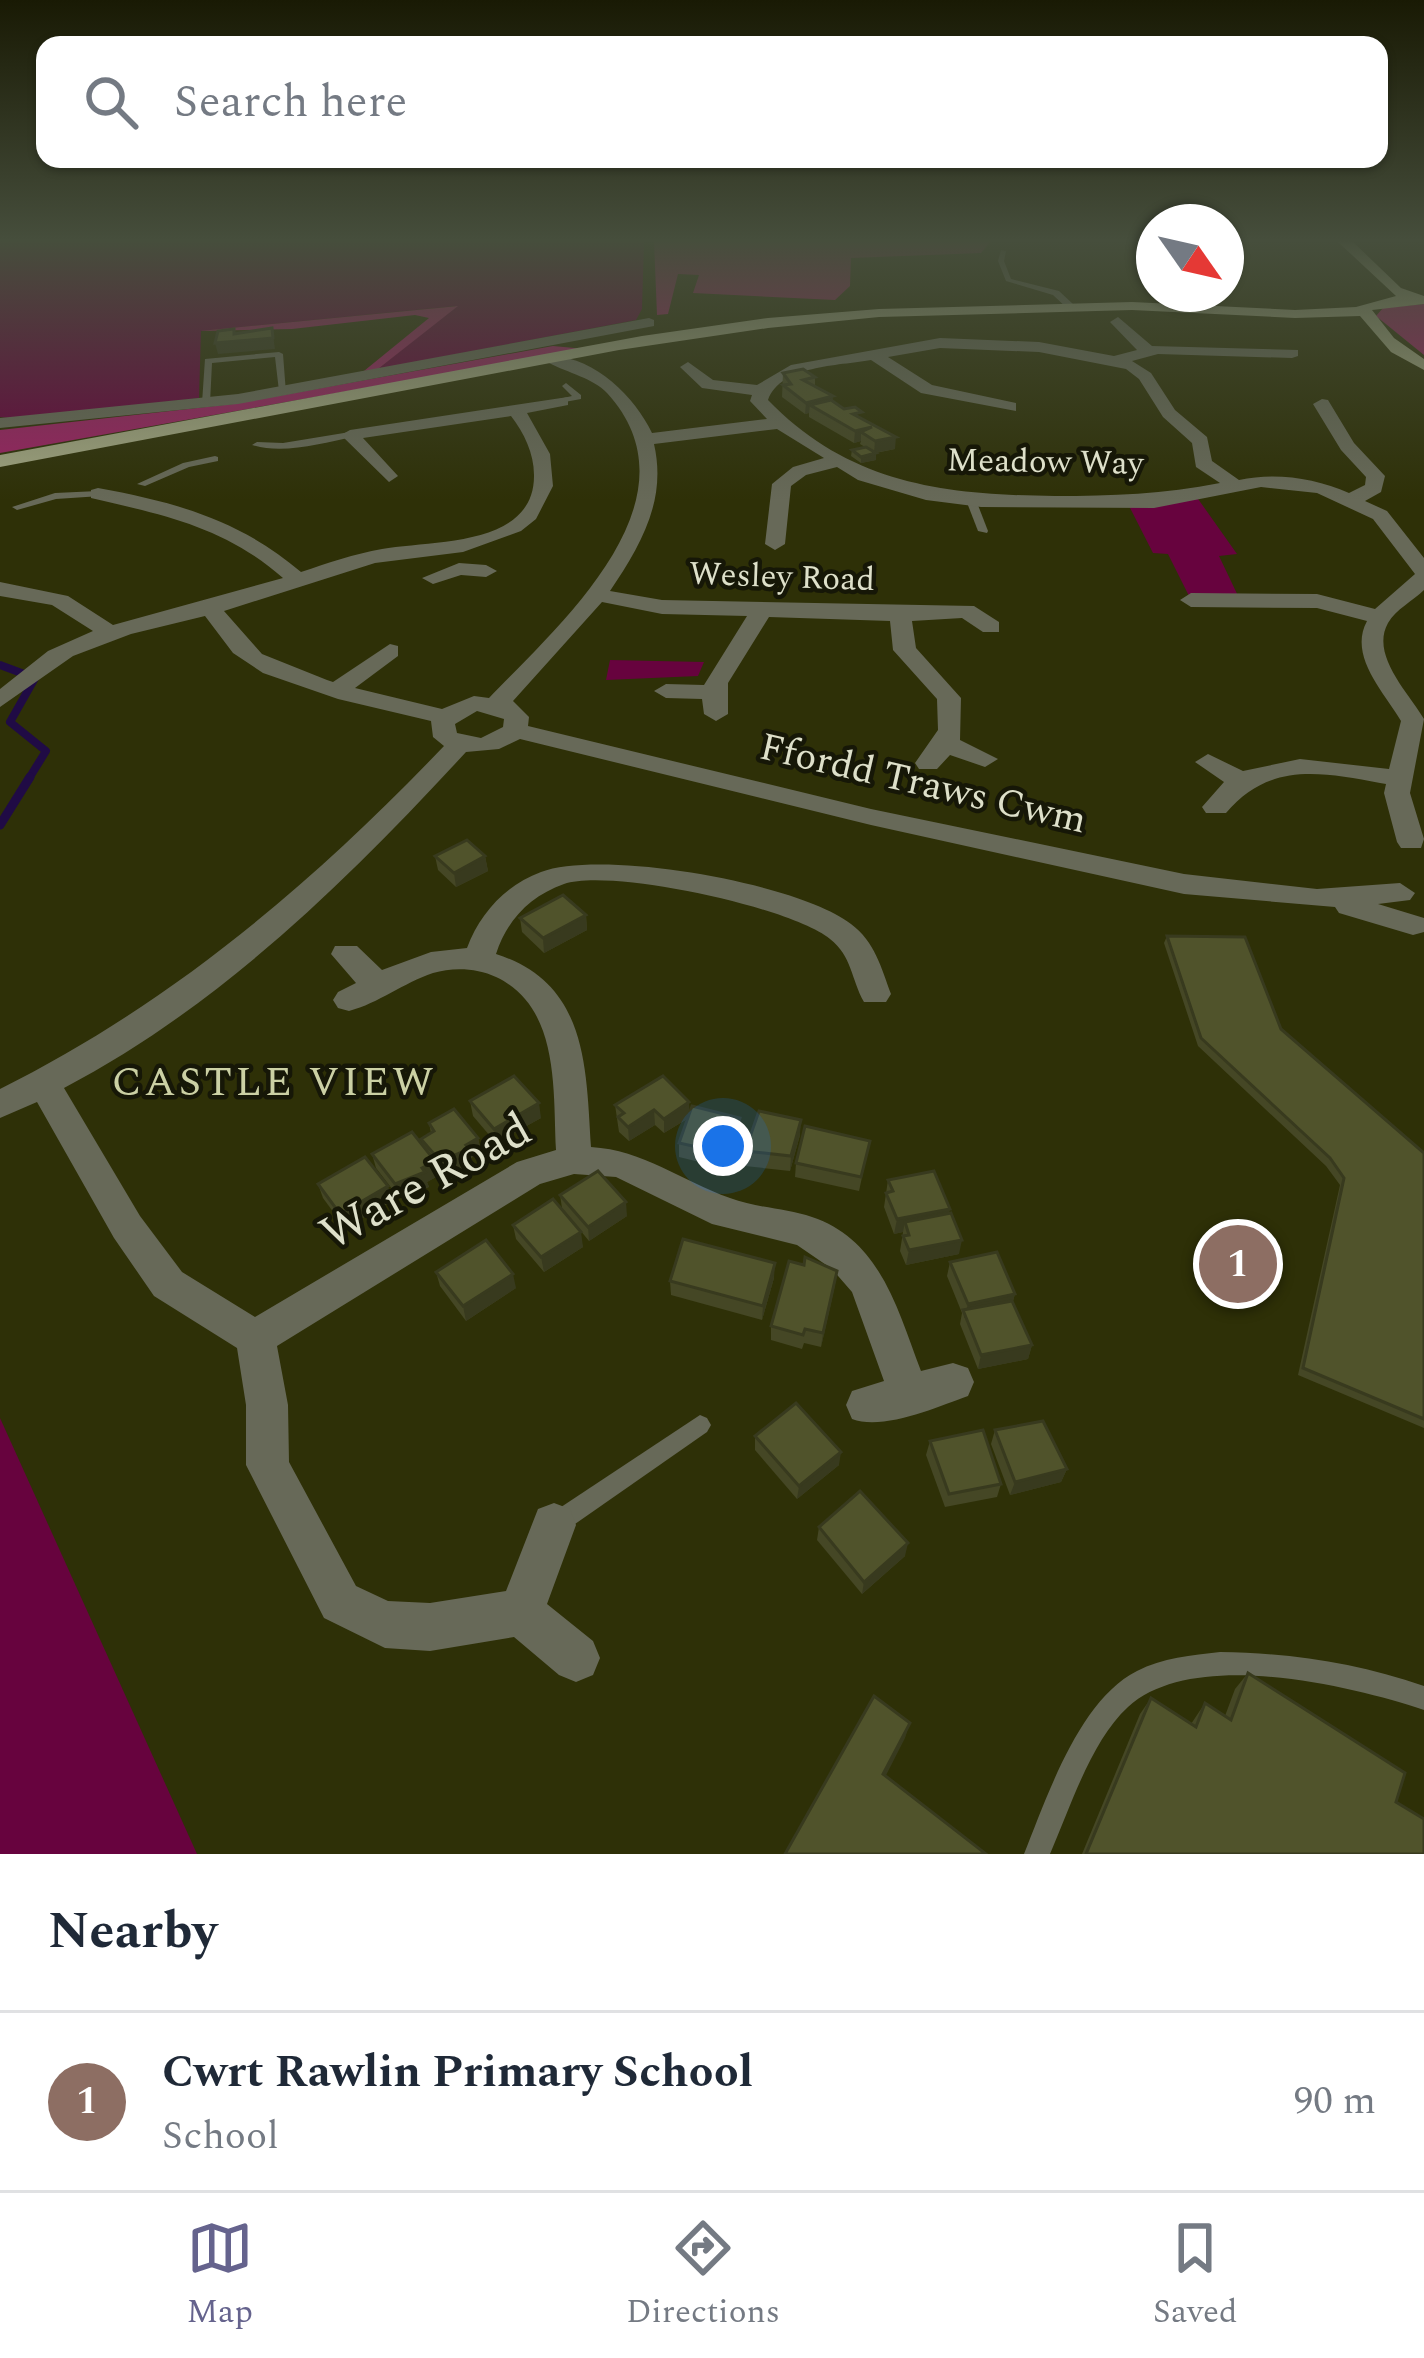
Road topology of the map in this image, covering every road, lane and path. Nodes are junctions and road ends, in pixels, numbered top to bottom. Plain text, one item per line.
1 (625, 328) edge
2 (754, 328) edge
3 (1123, 328) edge
4 (1129, 328) edge
5 (1350, 328) edge
6 (1379, 328) edge
7 (1147, 331) dead end
8 (1252, 334) dead end
9 (1384, 336) junction
10 (1147, 350) junction
11 (588, 353) junction
12 (1267, 353) junction
13 (1292, 353) dead end
14 (874, 355) junction
15 (555, 359) junction
16 (1116, 360) junction
17 (1424, 365) edge
18 (688, 367) dead end
19 (600, 379) junction
20 (283, 391) junction
21 (761, 391) junction
22 (564, 394) dead end
23 (206, 403) junction
24 (1010, 406) dead end
25 (515, 410) junction
26 (1301, 411) dead end
27 (0, 423) edge
28 (780, 423) junction
29 (350, 435) junction
30 (647, 439) junction
31 (257, 445) dead end
32 (214, 459) dead end
33 (0, 460) edge
34 (837, 461) junction
35 (389, 476) dead end
36 (142, 484) joint
37 (1233, 484) junction
38 (109, 496) junction
39 (971, 500) junction
40 (1353, 500) junction
41 (17, 507) dead end
42 (983, 531) dead end
43 (806, 532) dead end
44 (454, 559) junction
45 (486, 571) dead end
46 (433, 578) dead end
47 (1423, 579) edge
48 (301, 583) junction
49 (0, 589) edge
50 (597, 595) junction
51 (1191, 600) dead end
52 (211, 608) junction
53 (761, 608) junction
54 (900, 614) junction
55 (1380, 617) junction
56 (991, 628) dead end
57 (110, 635) junction
58 (391, 651) dead end
59 (340, 688) junction
60 (666, 691) dead end
61 (1397, 691) junction
62 (1424, 692) edge
63 (0, 700) edge
64 (497, 704) junction
65 (453, 730) junction
66 (515, 730) junction
67 (985, 759) dead end
68 (1208, 762) dead end
69 (1398, 779) junction
70 (1242, 781) junction
71 (1216, 807) dead end
72 (1417, 849) edge
73 (1410, 888) edge
74 (1316, 898) junction
75 (1418, 928) edge
76 (346, 954) dead end
77 (479, 958) junction
78 (875, 994) dead end
79 (44, 1084) junction
80 (0, 1105) edge
81 (574, 1160) junction
82 (255, 1338) junction
83 (953, 1382) dead end
84 (909, 1394) junction
85 (867, 1405) dead end
86 (700, 1425) dead end
87 (554, 1525) joint
88 (521, 1612) junction
89 (576, 1658) dead end
90 (1424, 1698) edge
91 (1037, 1854) edge

1 - 20 street
2 - 11 main road
3 - 10 street
4 - 7 street
5 - 9 main road
6 - 9 main road
8 - 12 street
9 - 17 main road
10 - 12 street
10 - 16 street
11 - 15 main road
11 - 19 street
12 - 13 street
14 - 16 street
14 - 21 street
14 - 24 street
15 - 19 street
15 - 33 main road
16 - 37 street
18 - 21 street
19 - 30 street
20 - 23 street
20 - 23 lane
21 - 28 street
22 - 25 street
23 - 27 street
25 - 29 street
25 - 44 street
26 - 40 street
28 - 30 street
28 - 34 street, Meadow Way
29 - 31 lane
29 - 35 street
30 - 50 street
32 - 36 lane
34 - 39 street, Meadow Way
34 - 43 street
36 - 38 street
37 - 39 street, Meadow Way
37 - 40 street, Meadow Way
38 - 41 lane
38 - 48 street
39 - 42 lane
40 - 47 street, Meadow Way
44 - 45 street
44 - 46 street
44 - 48 street
47 - 55 street, Meadow Way
48 - 52 street
49 - 57 street
50 - 53 street, Wesley Road
50 - 64 street
51 - 55 street
52 - 57 street
52 - 59 street
53 - 54 street, Wesley Road
53 - 60 street
54 - 56 street, Wesley Road
54 - 67 street
55 - 61 street
57 - 63 street
58 - 59 street
59 - 65 street
61 - 62 street
61 - 69 street
64 - 65 street
64 - 66 street
65 - 66 street
65 - 79 street
66 - 74 street, Ffordd Traws Cwm
68 - 70 street
69 - 70 street
69 - 72 street
70 - 71 street
72 - 73 street
73 - 74 street, Ffordd Traws Cwm
73 - 75 street
74 - 75 street, Ffordd Traws Cwm
76 - 77 street
77 - 78 street
77 - 81 street
79 - 80 street
79 - 82 street
81 - 82 street, Ware Road
81 - 84 street, Ware Road
82 - 88 street
83 - 84 street
84 - 85 street
86 - 87 lane
87 - 88 street
88 - 89 street
90 - 91 lane

